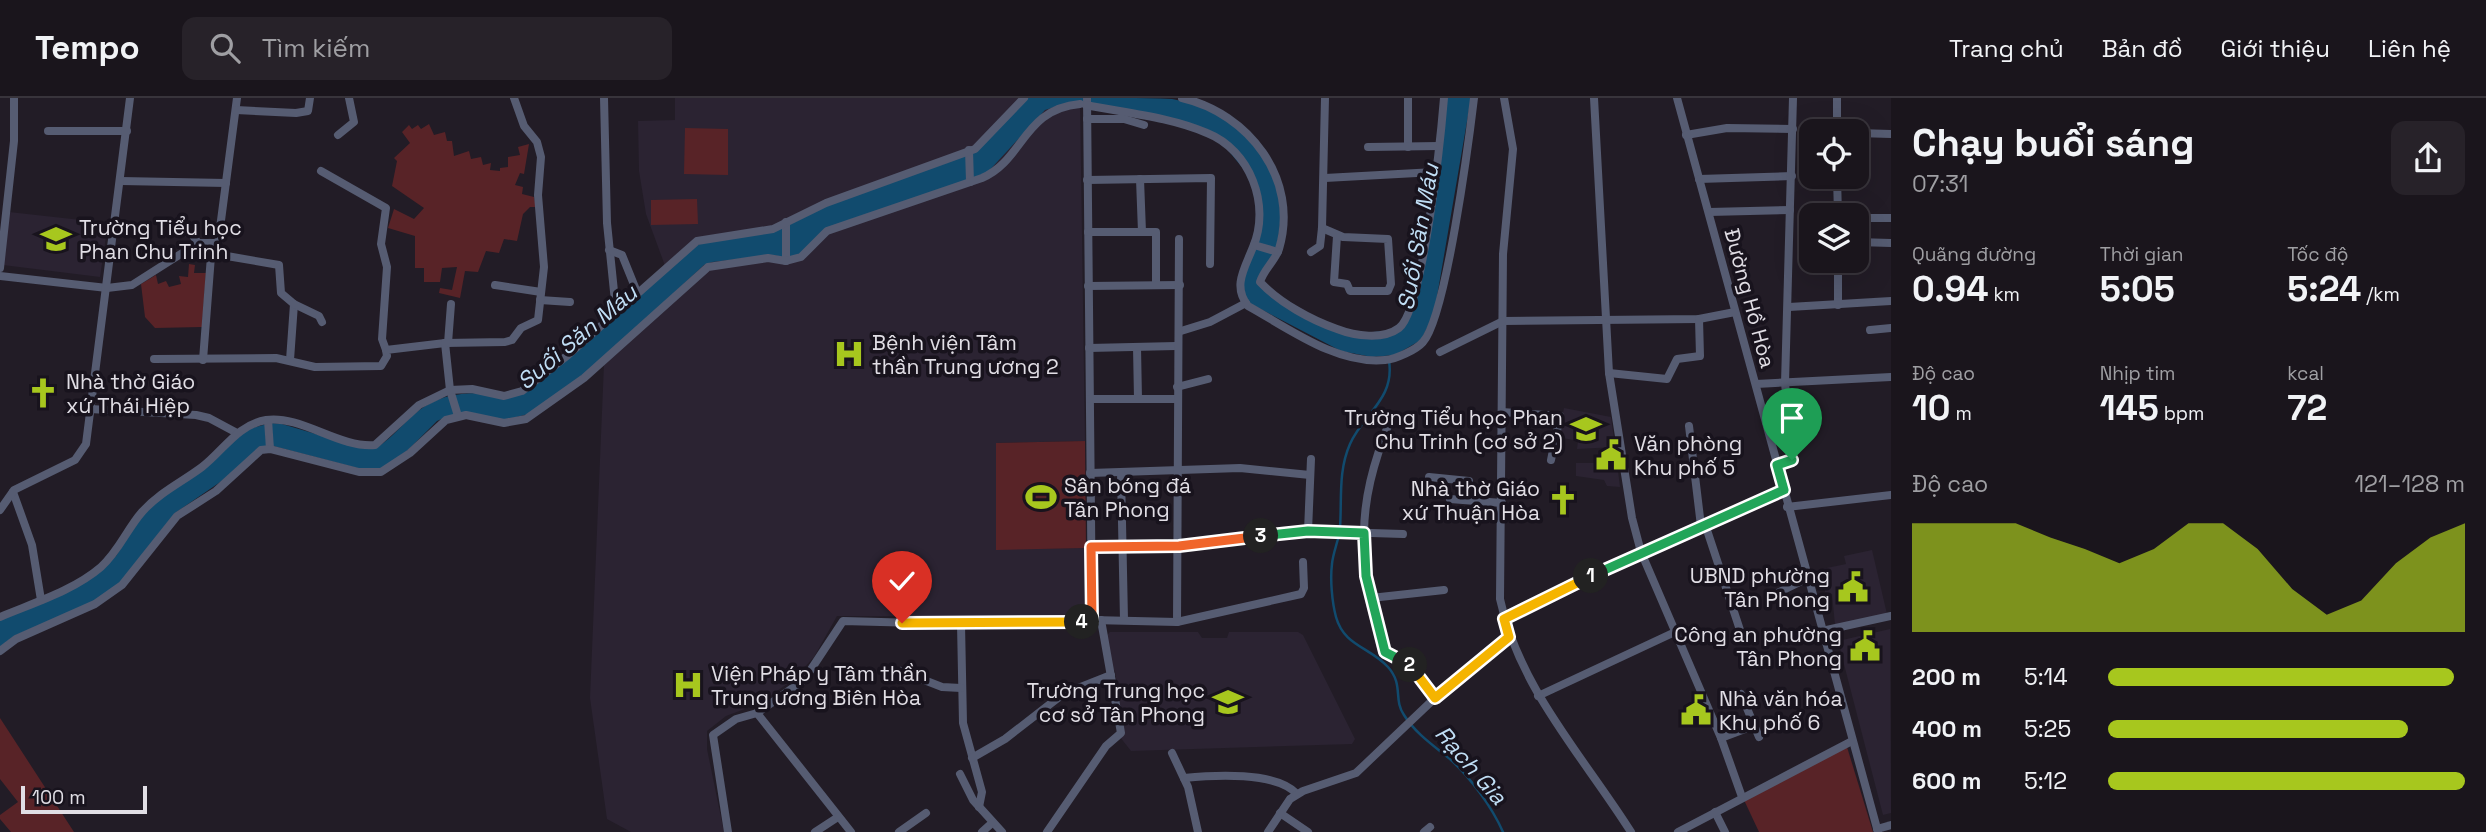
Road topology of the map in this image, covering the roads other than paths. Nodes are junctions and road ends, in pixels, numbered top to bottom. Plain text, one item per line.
1 (14, 98) edge
2 (130, 98) edge
3 (237, 98) edge
4 (310, 98) edge
5 (349, 98) edge
6 (514, 98) edge
7 (604, 98) edge
8 (1024, 98) edge
9 (1182, 98) edge
10 (1325, 98) edge
11 (1408, 98) edge
12 (1444, 98) edge
13 (1474, 98) edge
14 (1504, 98) edge
15 (1594, 98) edge
16 (1678, 98) edge
17 (1793, 98) edge
18 (1837, 98) edge
19 (1084, 102) edge
20 (236, 110) junction
21 (1087, 119) junction
22 (1837, 119) edge
23 (1143, 125) dead end
24 (1793, 129) junction
25 (48, 131) dead end
26 (127, 131) junction
27 (1869, 133) edge
28 (1891, 134) edge
29 (338, 135) dead end
30 (1686, 135) junction
31 (1439, 146) junction
32 (1368, 147) dead end
33 (1408, 147) junction
34 (969, 150) junction
35 (321, 171) dead end
36 (1435, 172) junction
37 (1792, 176) junction
38 (1325, 178) junction
39 (1140, 179) junction
40 (1699, 179) junction
41 (1087, 180) junction
42 (121, 181) junction
43 (226, 183) junction
44 (970, 183) junction
45 (1790, 210) junction
46 (1709, 212) junction
47 (1869, 218) edge
48 (1891, 218) edge
49 (786, 222) junction
50 (1322, 228) junction
51 (180, 231) dead end
52 (1088, 232) junction
53 (1142, 232) junction
54 (1338, 236) junction
55 (1179, 239) dead end
56 (1869, 242) edge
57 (198, 243) junction
58 (215, 243) junction
59 (1891, 243) edge
60 (1254, 245) junction
61 (610, 250) junction
62 (1278, 252) junction
63 (1311, 252) dead end
64 (1, 254) edge
65 (786, 261) junction
66 (1210, 264) dead end
67 (0, 268) edge
68 (1838, 273) edge
69 (0, 276) edge
70 (495, 285) dead end
71 (1156, 285) junction
72 (1180, 285) junction
73 (1088, 286) junction
74 (107, 288) junction
75 (637, 292) junction
76 (541, 296) junction
77 (570, 302) dead end
78 (1891, 302) edge
79 (1246, 303) junction
80 (294, 304) junction
81 (451, 304) dead end
82 (1838, 305) junction
83 (1789, 307) junction
84 (616, 312) junction
85 (1735, 312) junction
86 (1699, 318) junction
87 (1606, 320) junction
88 (1503, 321) junction
89 (322, 322) dead end
90 (1891, 327) edge
91 (1870, 330) dead end
92 (1181, 331) junction
93 (447, 343) junction
94 (1176, 346) junction
95 (1137, 347) junction
96 (1089, 348) junction
97 (386, 350) junction
98 (1440, 352) dead end
99 (154, 359) dead end
100 (203, 360) junction
101 (290, 360) junction
102 (1609, 373) junction
103 (1891, 377) edge
104 (1208, 379) dead end
105 (1785, 383) junction
106 (1756, 384) junction
107 (1177, 387) junction
108 (450, 390) junction
109 (1090, 399) junction
110 (1138, 399) junction
111 (1177, 399) junction
112 (90, 409) junction
113 (1502, 412) junction
114 (458, 416) junction
115 (1391, 418) dead end
116 (268, 420) junction
117 (1689, 426) dead end
118 (237, 433) junction
119 (270, 449) junction
120 (1311, 459) dead end
121 (1551, 460) dead end
122 (1777, 465) junction
123 (1178, 472) junction
124 (1121, 473) junction
125 (1090, 474) junction
126 (1310, 475) junction
127 (1429, 477) dead end
128 (1784, 490) junction
129 (13, 492) junction
130 (1891, 495) edge
131 (1450, 499) dead end
132 (1468, 500) junction
133 (1502, 503) junction
134 (1787, 507) junction
135 (0, 510) edge
136 (1703, 525) junction
137 (1308, 531) junction
138 (1364, 533) junction
139 (1403, 534) dead end
140 (1178, 546) junction
141 (1091, 547) junction
142 (1123, 547) junction
143 (1641, 552) junction
144 (1303, 562) dead end
145 (1808, 578) junction
146 (1444, 590) dead end
147 (1771, 596) dead end
148 (1371, 598) junction
149 (41, 600) junction
150 (1891, 616) edge
151 (0, 617) edge
152 (1504, 619) junction
153 (1096, 620) junction
154 (1124, 620) junction
155 (1177, 622) junction
156 (961, 624) junction
157 (1740, 629) dead end
158 (1822, 631) junction
159 (1675, 632) junction
160 (1509, 637) junction
161 (0, 651) edge
162 (901, 671) dead end
163 (1111, 675) junction
164 (961, 688) junction
165 (1741, 694) dead end
166 (1538, 696) junction
167 (1435, 698) junction
168 (757, 713) junction
169 (1754, 726) junction
170 (1759, 737) dead end
171 (1721, 738) junction
172 (1852, 741) junction
173 (1172, 753) dead end
174 (972, 758) junction
175 (960, 774) dead end
176 (1184, 778) junction
177 (1297, 794) junction
178 (1742, 797) junction
179 (979, 807) junction
180 (1716, 811) junction
181 (926, 813) dead end
182 (1279, 813) junction
183 (838, 817) junction
184 (1891, 825) edge
185 (995, 828) edge
186 (1629, 831) edge
187 (1877, 831) edge
188 (728, 832) edge
189 (815, 832) edge
190 (850, 832) edge
191 (899, 832) edge
192 (982, 832) edge
193 (1047, 832) edge
194 (1198, 832) edge
195 (1268, 832) edge
196 (1308, 832) edge
197 (1678, 832) edge
198 (1725, 832) edge

1 - 64 street
2 - 26 street
3 - 20 street
4 - 20 street
5 - 29 street
6 - 76 street
7 - 61 street
8 - 34 street
9 - 62 street
10 - 38 street
11 - 33 street
12 - 31 street
13 - 79 street
14 - 88 street
15 - 87 street
16 - 30 street, Đường Hồ Hòa
17 - 24 street
18 - 22 street
19 - 21 street
19 - 44 street
19 - 60 street
20 - 43 street
21 - 23 street
21 - 41 street
24 - 30 street
24 - 37 street
25 - 26 street
26 - 42 street
27 - 28 street
30 - 40 street, Đường Hồ Hòa
31 - 33 street
31 - 36 street
32 - 33 street
34 - 44 street
34 - 49 street
35 - 97 street
36 - 38 street
36 - 62 street
37 - 40 street
37 - 45 street
38 - 50 street
39 - 41 street
39 - 53 street
39 - 66 street
40 - 46 street, Đường Hồ Hòa
41 - 52 street
42 - 43 street
42 - 74 street
43 - 58 street
44 - 65 street
45 - 46 street
45 - 83 street
46 - 85 street, Đường Hồ Hòa
47 - 48 street
49 - 65 street
49 - 75 street
50 - 54 street
50 - 63 street
51 - 57 street
52 - 53 street
52 - 73 street
53 - 71 street
54 - 54 street
55 - 72 street
56 - 59 street
57 - 58 street
57 - 74 street
58 - 80 street
58 - 100 street
60 - 62 street
60 - 79 street
61 - 75 street
61 - 84 street
64 - 67 street
65 - 114 street
68 - 82 street
69 - 74 street
70 - 76 street
71 - 72 street
71 - 73 street
72 - 92 street
73 - 96 street
74 - 112 street
75 - 84 street
76 - 77 street
76 - 93 street
78 - 82 street
79 - 92 street
80 - 89 street
80 - 101 street
81 - 93 street
82 - 83 street
83 - 105 street
84 - 108 street
85 - 86 street
85 - 106 street, Đường Hồ Hòa
86 - 87 street
86 - 102 street
87 - 88 street
87 - 102 street
88 - 98 street
88 - 113 street
90 - 91 street
92 - 94 street
93 - 97 street
93 - 108 street
94 - 95 street
94 - 107 street
95 - 96 street
95 - 110 street
96 - 109 street
97 - 101 street
99 - 100 street
100 - 101 street
102 - 143 street
103 - 105 street
104 - 107 street
105 - 106 street
105 - 122 street
106 - 122 street, Đường Hồ Hòa
107 - 111 street
108 - 114 street
108 - 116 street
109 - 110 street
109 - 125 street
110 - 111 street
111 - 123 street
112 - 118 street
112 - 129 street
113 - 121 street
113 - 133 street
114 - 119 street
115 - 138 street
116 - 118 street
116 - 119 street
117 - 136 street
118 - 149 street
119 - 161 street
120 - 126 street
122 - 128 street, Đường Hồ Hòa
123 - 124 street
123 - 126 street
123 - 140 street
124 - 125 street
124 - 142 street
125 - 141 street
126 - 137 street
127 - 132 street
128 - 134 street, Đường Hồ Hòa
128 - 136 street
129 - 135 street
129 - 149 street
130 - 134 street
131 - 132 street
132 - 133 street
133 - 152 street
134 - 145 street, Đường Hồ Hòa
136 - 143 street
136 - 157 street
137 - 138 street
137 - 140 street
138 - 139 street
138 - 148 street
140 - 142 street
140 - 155 street
141 - 142 street
141 - 153 street
142 - 154 street
143 - 152 street
143 - 159 street
144 - 155 street
145 - 147 street
145 - 158 street, Đường Hồ Hòa
146 - 148 street
148 - 167 street
149 - 151 street
150 - 158 street
152 - 160 street
153 - 154 street
153 - 156 street
153 - 163 street
154 - 155 street
156 - 164 street
156 - 168 street
158 - 172 street, Đường Hồ Hòa
159 - 166 street
159 - 171 street
160 - 166 street
160 - 167 street
162 - 164 street
163 - 174 street
163 - 193 street
164 - 174 street
165 - 169 street
166 - 186 street
167 - 177 street
168 - 183 street
168 - 188 street
169 - 170 street
169 - 171 street
171 - 178 street
172 - 178 street
172 - 187 street, Đường Hồ Hòa
173 - 176 street
174 - 179 street
175 - 179 street
176 - 177 street
176 - 194 street
177 - 182 street
178 - 180 street
179 - 185 street
180 - 197 street
180 - 198 street
181 - 191 street
182 - 195 street
182 - 196 street
183 - 189 street
183 - 190 street
184 - 187 street
185 - 192 street

